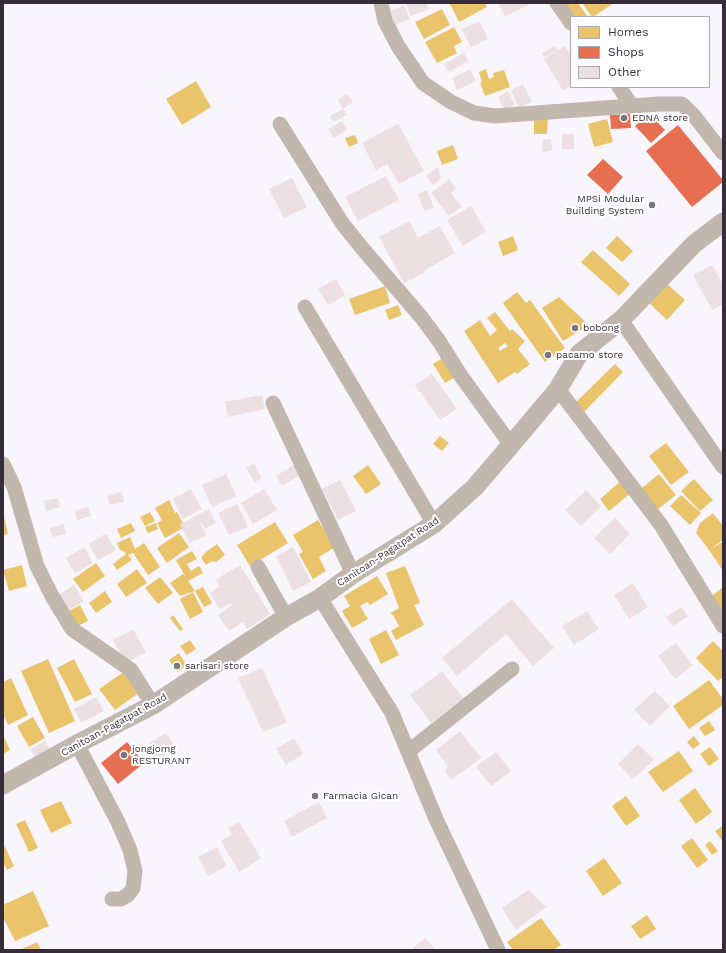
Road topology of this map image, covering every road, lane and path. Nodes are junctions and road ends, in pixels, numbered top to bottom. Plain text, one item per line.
1 (381, 3) edge
2 (556, 3) edge
3 (570, 22) edge
4 (619, 88) edge
5 (632, 106) junction
6 (280, 124) dead end
7 (723, 153) edge
8 (723, 222) edge
9 (305, 307) dead end
10 (621, 320) junction
11 (558, 389) junction
12 (273, 403) dead end
13 (511, 445) junction
14 (3, 464) edge
15 (723, 467) edge
16 (434, 524) junction
17 (258, 567) dead end
18 (352, 574) junction
19 (320, 598) junction
20 (286, 617) junction
21 (723, 626) edge
22 (512, 669) dead end
23 (153, 705) junction
24 (77, 744) junction
25 (409, 751) junction
26 (3, 786) edge
27 (112, 899) dead end
28 (498, 950) edge

1 - 5 street
2 - 3 street
4 - 5 street
5 - 7 street
6 - 13 street
8 - 10 street, Canitoan-Pagatpat Road
9 - 16 street
10 - 11 street, Canitoan-Pagatpat Road
10 - 15 street
11 - 13 street, Canitoan-Pagatpat Road
11 - 21 street
12 - 18 street
13 - 16 street, Canitoan-Pagatpat Road
14 - 23 street
16 - 18 street, Canitoan-Pagatpat Road
17 - 20 street
18 - 19 street, Canitoan-Pagatpat Road
19 - 20 street, Canitoan-Pagatpat Road
19 - 25 street
20 - 23 street, Canitoan-Pagatpat Road
22 - 25 street
23 - 24 street, Canitoan-Pagatpat Road
24 - 26 street, Canitoan-Pagatpat Road
24 - 27 street
25 - 28 street

